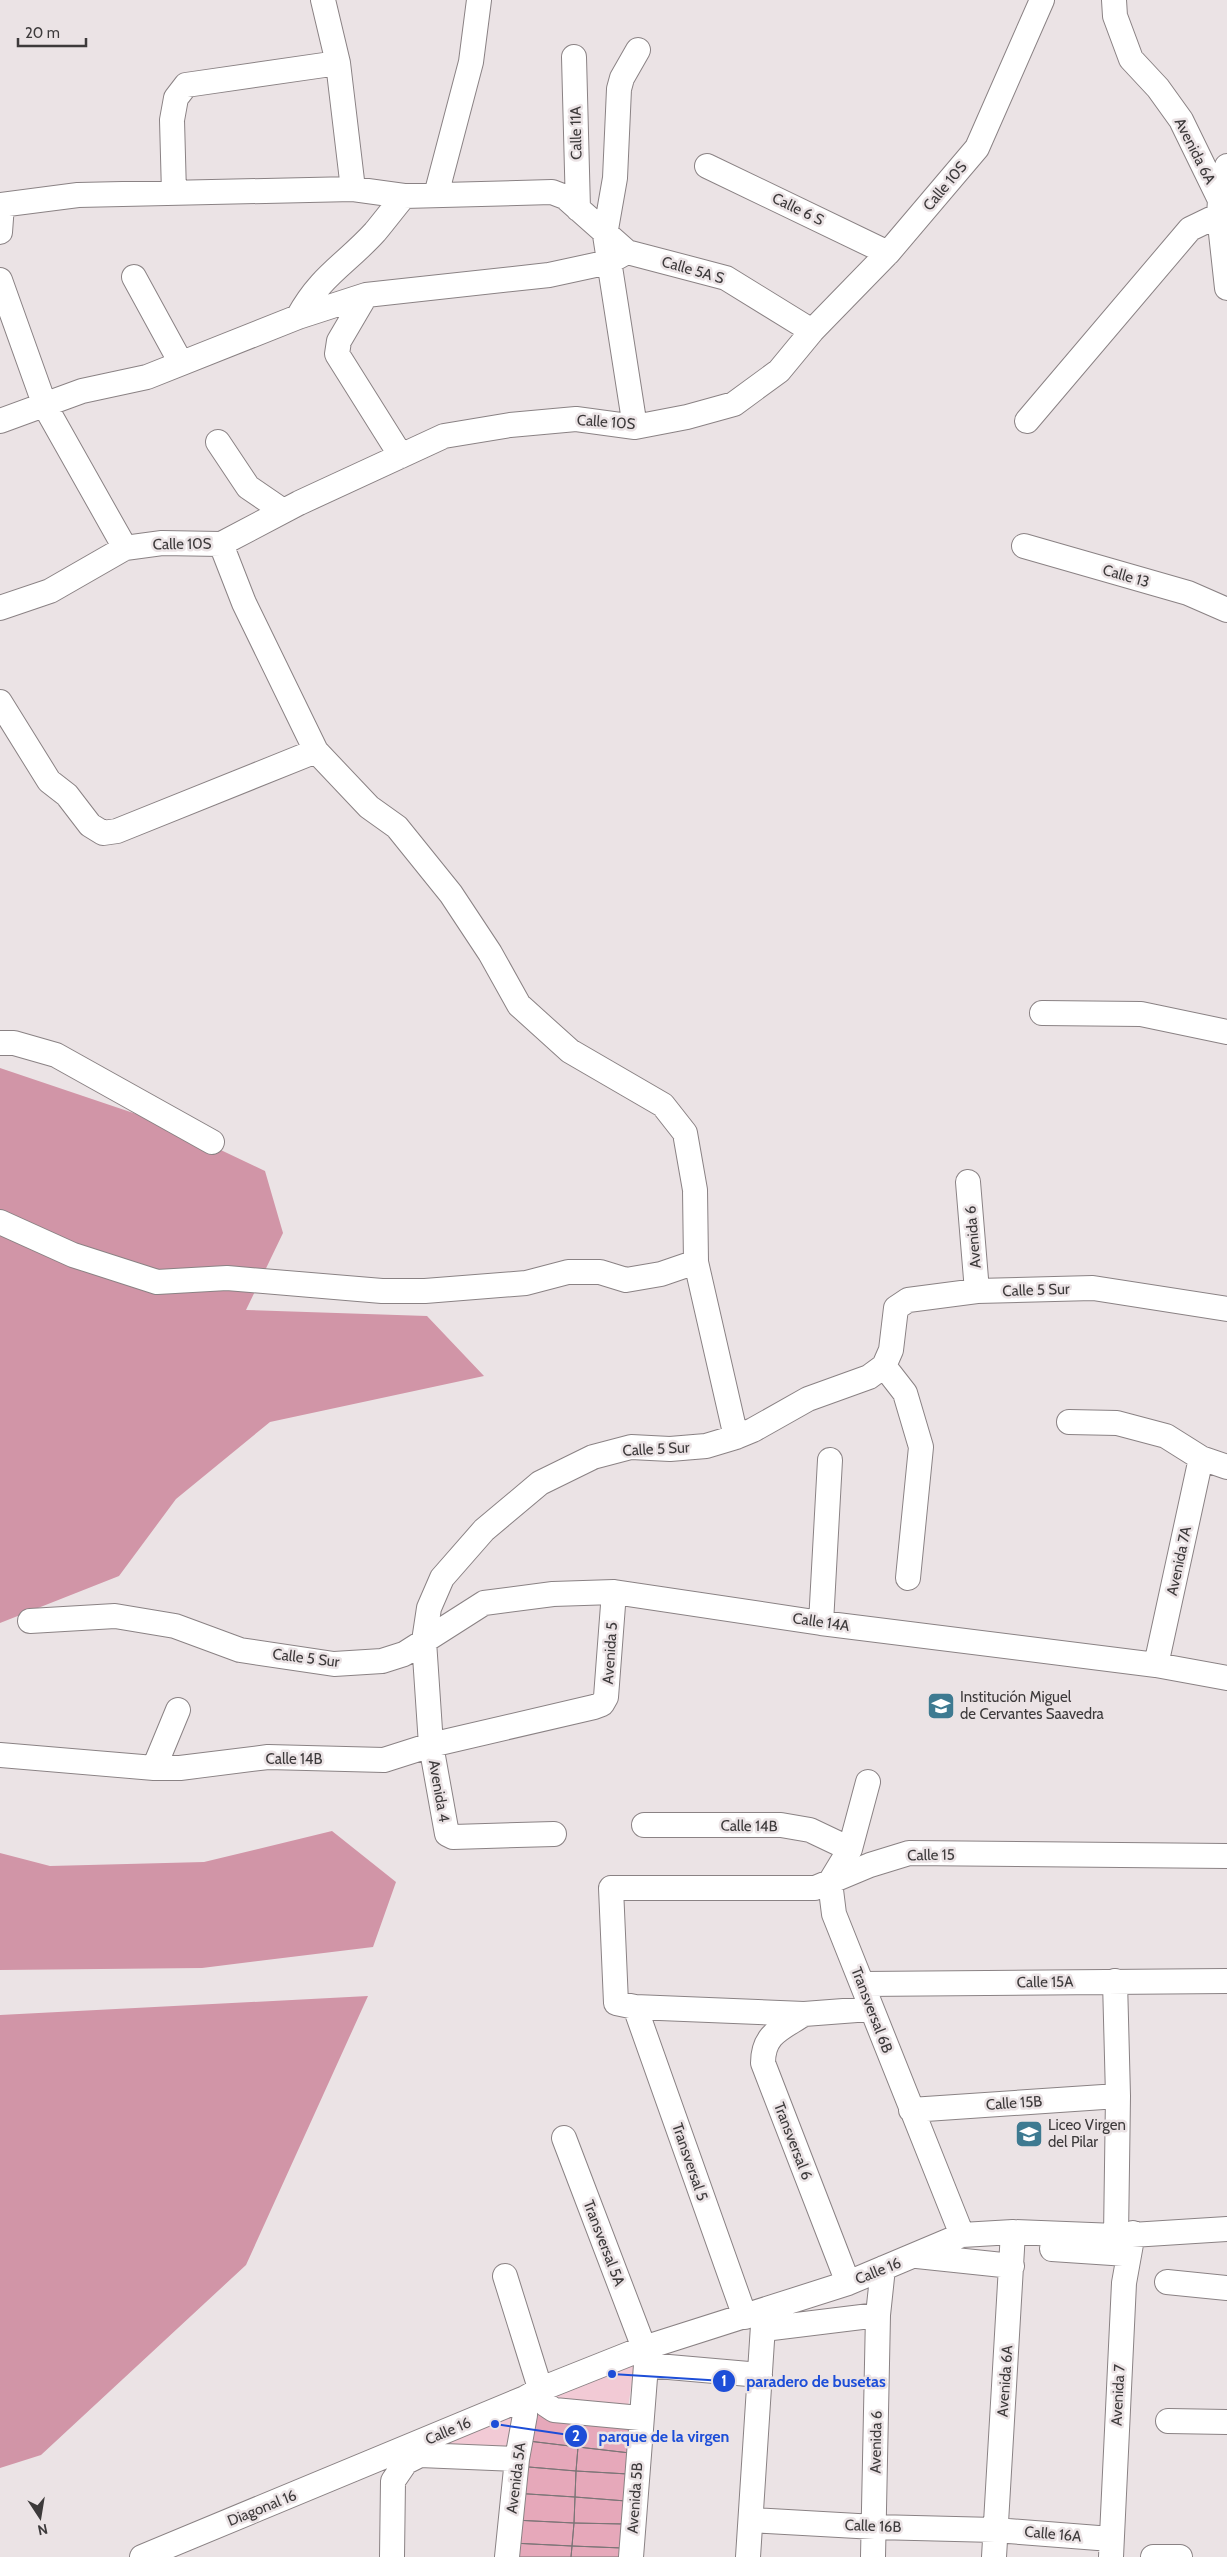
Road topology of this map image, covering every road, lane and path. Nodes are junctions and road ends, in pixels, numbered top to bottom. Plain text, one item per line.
1 (323, 0) edge
2 (478, 0) edge
3 (1042, 0) edge
4 (1114, 0) edge
5 (638, 50) dead end
6 (574, 57) dead end
7 (338, 63) junction
8 (707, 166) dead end
9 (1227, 166) edge
10 (353, 189) junction
11 (174, 193) junction
12 (436, 195) junction
13 (404, 196) junction
14 (1, 205) edge
15 (1219, 207) junction
16 (578, 209) junction
17 (0, 232) edge
18 (605, 235) junction
19 (888, 253) junction
20 (618, 257) junction
21 (134, 277) dead end
22 (0, 280) edge
23 (1227, 288) edge
24 (366, 295) junction
25 (298, 317) junction
26 (812, 331) junction
27 (181, 363) junction
28 (45, 406) junction
29 (0, 421) edge
30 (1027, 421) dead end
31 (635, 427) junction
32 (218, 442) dead end
33 (401, 456) junction
34 (283, 512) junction
35 (221, 544) junction
36 (1024, 546) dead end
37 (125, 548) junction
38 (0, 608) edge
39 (1227, 610) edge
40 (0, 702) edge
41 (316, 751) junction
42 (1042, 1013) dead end
43 (1227, 1032) edge
44 (0, 1043) edge
45 (212, 1142) dead end
46 (968, 1182) dead end
47 (0, 1222) edge
48 (696, 1262) junction
49 (977, 1291) junction
50 (1227, 1309) edge
51 (884, 1366) junction
52 (1069, 1422) dead end
53 (736, 1437) junction
54 (1201, 1458) junction
55 (830, 1460) dead end
56 (1227, 1467) edge
57 (908, 1578) dead end
58 (614, 1592) junction
59 (30, 1621) dead end
60 (821, 1623) junction
61 (424, 1641) junction
62 (1156, 1665) junction
63 (1227, 1678) edge
64 (594, 1707) joint
65 (178, 1710) dead end
66 (431, 1745) junction
67 (0, 1755) edge
68 (154, 1768) junction
69 (868, 1782) dead end
70 (644, 1825) dead end
71 (554, 1834) dead end
72 (850, 1848) junction
73 (1227, 1856) edge
74 (830, 1882) junction
75 (1227, 1980) edge
76 (1114, 1982) junction
77 (862, 1984) junction
78 (626, 2005) junction
79 (870, 2009) junction
80 (804, 2014) junction
81 (1118, 2096) junction
82 (911, 2110) junction
83 (564, 2138) dead end
84 (1227, 2230) edge
85 (1022, 2232) junction
86 (962, 2235) junction
87 (1125, 2241) junction
88 (917, 2256) junction
89 (1012, 2266) junction
90 (883, 2268) junction
91 (505, 2276) dead end
92 (1167, 2282) dead end
93 (848, 2283) junction
94 (1227, 2288) edge
95 (878, 2314) junction
96 (757, 2319) junction
97 (645, 2357) junction
98 (760, 2375) junction
99 (533, 2394) junction
100 (640, 2418) junction
101 (1168, 2421) dead end
102 (1227, 2422) edge
103 (382, 2459) joint
104 (517, 2459) junction
105 (752, 2520) junction
106 (875, 2527) junction
107 (995, 2530) junction
108 (1111, 2548) edge
109 (1154, 2556) edge
110 (142, 2557) edge
111 (392, 2557) edge
112 (507, 2557) edge
113 (631, 2557) edge
114 (748, 2557) edge
115 (873, 2557) edge
116 (994, 2557) edge
117 (1180, 2557) edge

1 - 7 street
2 - 12 street
3 - 19 street, Calle 10S
4 - 15 street, Avenida 6A
5 - 18 street
6 - 16 street, Calle 11A
7 - 10 street
7 - 11 street
8 - 19 street, Calle 6 S
9 - 15 street
10 - 11 street
10 - 13 street
11 - 14 street
12 - 13 street
12 - 16 street
13 - 25 street
14 - 17 street
15 - 23 street, Avenida 6A
15 - 30 street
16 - 18 street
18 - 20 street
19 - 26 street, Calle 10S
20 - 24 street
20 - 26 street, Calle 5A S
20 - 31 street
21 - 27 street
22 - 28 street
24 - 25 street
24 - 33 street
25 - 27 street
26 - 31 street, Calle 10S
27 - 28 street
28 - 29 street
28 - 37 street
31 - 33 street, Calle 10S
32 - 34 street
33 - 34 street, Calle 10S
34 - 35 street, Calle 10S
35 - 37 street, Calle 10S
35 - 41 street
36 - 39 street, Calle 13
37 - 38 street, Calle 10S
40 - 41 street
41 - 48 street
42 - 43 street
44 - 45 street
46 - 49 street, Avenida 6
47 - 48 street
48 - 53 street
49 - 50 street, Calle 5 Sur
49 - 51 street, Calle 5 Sur
51 - 53 street, Calle 5 Sur
51 - 57 street
52 - 54 street
53 - 61 street, Calle 5 Sur
54 - 56 street
54 - 62 street, Avenida 7A
55 - 60 street
58 - 60 street, Calle 14A
58 - 61 street, Calle 14A
58 - 64 street, Avenida 5
59 - 61 street, Calle 5 Sur
60 - 62 street, Calle 14A
61 - 66 street, Avenida 4
62 - 63 street, Calle 14A
64 - 66 street, Calle 14B
65 - 68 street
66 - 68 street, Calle 14B
66 - 71 street, Avenida 4
67 - 68 street, Calle 14B
69 - 72 street
70 - 72 street, Calle 14B
72 - 74 street
73 - 74 street, Calle 15
74 - 77 street, Transversal 6B
74 - 78 street, Calle 15
75 - 76 street, Calle 15A
76 - 77 street, Calle 15A
76 - 81 street, Avenida 7
77 - 79 street, Transversal 6B
78 - 80 street
78 - 96 street, Transversal 5
79 - 80 street
79 - 82 street, Transversal 6B
80 - 93 street, Transversal 6
81 - 82 street, Calle 15B
81 - 87 street, Avenida 7
82 - 86 street, Transversal 6B
83 - 97 street, Transversal 5A
84 - 87 street, Calle 16
85 - 86 street, Calle 16
85 - 87 street, Calle 16
85 - 89 street, Avenida 6A
86 - 88 street, Calle 16
87 - 108 street, Avenida 7
88 - 89 street
88 - 90 street, Calle 16
89 - 107 street, Avenida 6A
90 - 93 street, Calle 16
90 - 95 street, Avenida 6
91 - 99 street
92 - 94 street
93 - 96 street, Calle 16
95 - 96 street
95 - 106 street, Avenida 6
96 - 97 street, Calle 16
96 - 98 street
97 - 98 street
97 - 99 street, Calle 16
97 - 100 street, Avenida 5B
98 - 105 street
99 - 100 street
99 - 103 street, Calle 16
99 - 104 street, Avenida 5A
100 - 113 street, Avenida 5B
101 - 102 street
103 - 110 street, Diagonal 16
104 - 111 street
104 - 112 street, Avenida 5A
105 - 106 street, Calle 16B
105 - 114 street
106 - 107 street, Calle 16B
106 - 115 street, Avenida 6
107 - 108 street, Calle 16A
107 - 116 street, Avenida 6A
109 - 117 street

